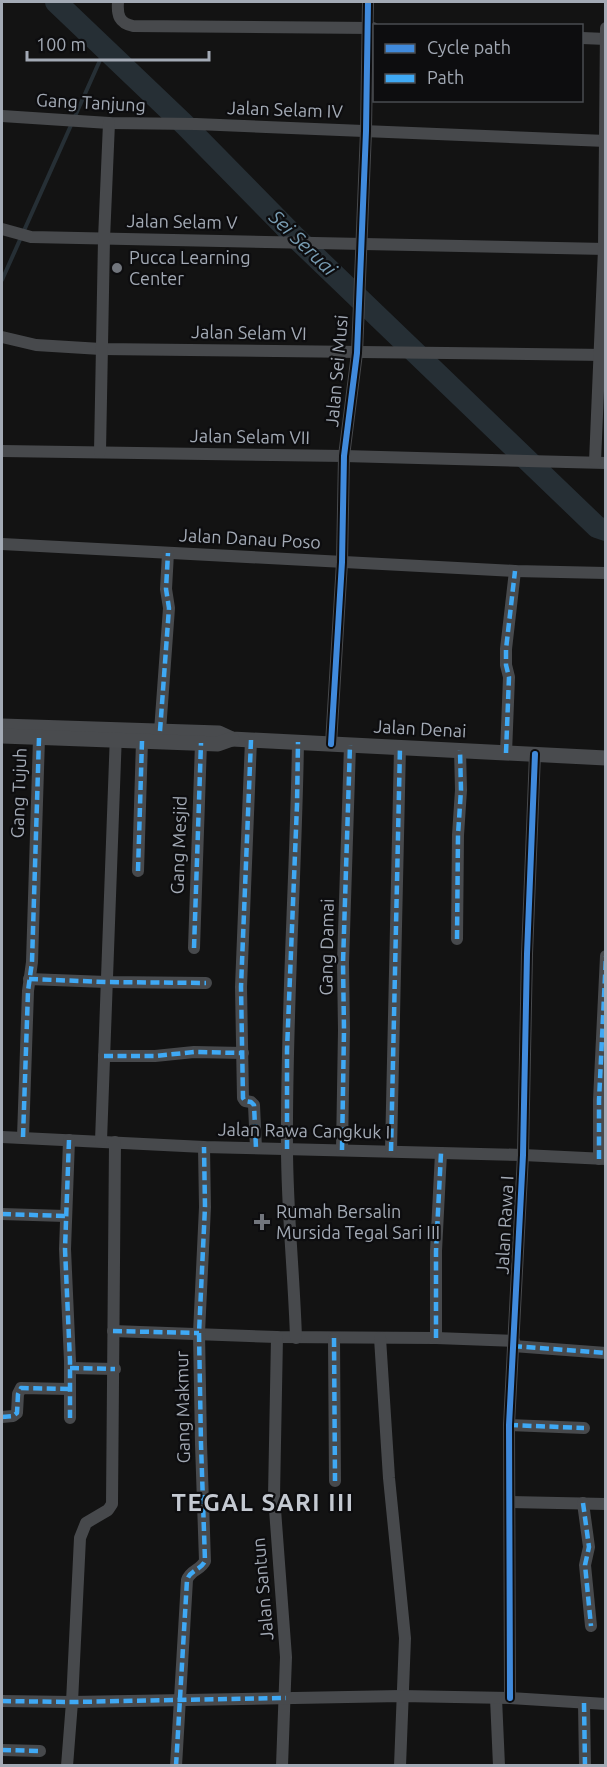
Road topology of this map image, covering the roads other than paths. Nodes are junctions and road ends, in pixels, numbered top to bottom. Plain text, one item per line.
1 (118, 2) edge
2 (368, 2) edge
3 (371, 28) edge
4 (606, 28) edge
5 (583, 38) edge
6 (605, 39) edge
7 (2, 116) edge
8 (109, 123) junction
9 (178, 125) joint
10 (366, 131) junction
11 (605, 141) edge
12 (6, 230) edge
13 (104, 239) junction
14 (361, 243) junction
15 (605, 249) edge
16 (2, 337) edge
17 (101, 349) junction
18 (357, 353) junction
19 (603, 355) edge
20 (2, 451) edge
21 (100, 452) junction
22 (344, 456) junction
23 (2, 460) edge
24 (600, 463) edge
25 (2, 544) edge
26 (168, 553) junction
27 (342, 562) junction
28 (515, 571) junction
29 (606, 573) edge
30 (2, 726) edge
31 (160, 731) junction
32 (116, 735) junction
33 (2, 736) edge
34 (39, 738) junction
35 (232, 739) junction
36 (251, 740) junction
37 (142, 741) junction
38 (298, 742) junction
39 (201, 743) junction
40 (331, 744) junction
41 (350, 745) junction
42 (400, 747) junction
43 (460, 750) junction
44 (506, 753) junction
45 (535, 754) junction
46 (606, 758) edge
47 (138, 871) dead end
48 (457, 939) dead end
49 (194, 948) dead end
50 (606, 956) edge
51 (29, 979) junction
52 (106, 982) junction
53 (206, 983) dead end
54 (243, 1053) junction
55 (104, 1056) junction
56 (2, 1137) edge
57 (23, 1137) junction
58 (69, 1140) junction
59 (100, 1141) junction
60 (115, 1142) junction
61 (204, 1147) junction
62 (256, 1148) junction
63 (287, 1149) junction
64 (342, 1150) junction
65 (391, 1151) junction
66 (441, 1153) junction
67 (524, 1155) junction
68 (602, 1159) edge
69 (2, 1214) edge
70 (65, 1216) junction
71 (113, 1331) junction
72 (199, 1333) junction
73 (277, 1337) junction
74 (296, 1338) junction
75 (334, 1338) junction
76 (380, 1338) junction
77 (436, 1338) junction
78 (513, 1344) junction
79 (606, 1353) edge
80 (70, 1368) junction
81 (115, 1369) junction
82 (70, 1389) junction
83 (2, 1417) edge
84 (70, 1418) dead end
85 (509, 1425) junction
86 (584, 1428) dead end
87 (335, 1481) dead end
88 (510, 1502) junction
89 (583, 1503) junction
90 (606, 1504) edge
91 (591, 1626) dead end
92 (401, 1696) junction
93 (286, 1698) junction
94 (496, 1698) junction
95 (510, 1698) junction
96 (179, 1699) junction
97 (2, 1701) edge
98 (72, 1702) junction
99 (584, 1703) junction
100 (606, 1704) edge
101 (2, 1750) edge
102 (40, 1751) dead end
103 (67, 1766) edge
104 (176, 1766) edge
105 (282, 1766) edge
106 (400, 1766) edge
107 (499, 1766) edge
108 (585, 1766) edge

1 - 3 street
2 - 3 street, Jalan Sei Musi
3 - 10 street, Jalan Sei Musi
4 - 6 street
5 - 6 street
6 - 11 street
7 - 8 street, Gang Tanjung
8 - 9 street, Gang Tanjung
8 - 13 street
9 - 10 street, Jalan Selam IV
10 - 11 street, Jalan Selam IV
10 - 14 street, Jalan Sei Musi
11 - 15 street
12 - 13 street, Jalan Selam V
13 - 14 street, Jalan Selam V
13 - 17 street
14 - 15 street, Jalan Selam V
14 - 18 street, Jalan Sei Musi
15 - 19 street
16 - 17 street, Jalan Selam VI
17 - 18 street, Jalan Selam VI
17 - 21 street
18 - 19 street, Jalan Selam VI
18 - 22 street, Jalan Sei Musi
19 - 24 street
20 - 21 street, Jalan Selam VII
20 - 23 street
21 - 22 street, Jalan Selam VII
22 - 24 street, Jalan Selam VII
22 - 27 street, Jalan Sei Musi
25 - 26 street, Jalan Danau Poso
26 - 27 street, Jalan Danau Poso
26 - 31 street
27 - 28 street, Jalan Danau Poso
27 - 40 street, Jalan Sei Musi
28 - 29 street, Jalan Danau Poso
28 - 44 street
30 - 32 main road, Jalan Denai
31 - 32 main road, Jalan Denai
31 - 35 main road, Jalan Denai
32 - 34 main road, Jalan Denai
32 - 37 main road, Jalan Denai
32 - 52 street
33 - 34 main road, Jalan Denai
34 - 51 street, Gang Tujuh
35 - 36 main road, Jalan Denai
35 - 39 main road, Jalan Denai
36 - 38 main road, Jalan Denai
36 - 54 street
37 - 39 main road, Jalan Denai
37 - 47 street
38 - 40 main road, Jalan Denai
38 - 63 street
39 - 49 street, Gang Mesjid
40 - 41 main road, Jalan Denai
41 - 42 main road, Jalan Denai
41 - 64 street, Gang Damai
42 - 43 main road, Jalan Denai
42 - 65 street
43 - 44 main road, Jalan Denai
43 - 48 street
44 - 45 main road, Jalan Denai
45 - 46 main road, Jalan Denai
45 - 67 street, Jalan Rawa I
50 - 68 street
51 - 52 street
51 - 57 street, Gang Tujuh
52 - 53 street
52 - 55 street
54 - 55 street
54 - 62 street
55 - 59 street
56 - 57 street, Jalan Rawa Cangkuk I
57 - 58 street, Jalan Rawa Cangkuk I
58 - 59 street, Jalan Rawa Cangkuk I
58 - 70 street
59 - 60 street, Jalan Rawa Cangkuk I
60 - 61 street, Jalan Rawa Cangkuk I
60 - 71 street
61 - 62 street, Jalan Rawa Cangkuk I
61 - 72 street, Gang Makmur
62 - 63 street, Jalan Rawa Cangkuk I
63 - 64 street, Jalan Rawa Cangkuk I
63 - 74 street
64 - 65 street, Jalan Rawa Cangkuk I
65 - 66 street, Jalan Rawa Cangkuk I
66 - 67 street, Jalan Rawa Cangkuk I
66 - 77 street
67 - 68 street, Jalan Rawa Cangkuk I
67 - 78 street, Jalan Rawa I
69 - 70 street
70 - 80 street
71 - 72 street
71 - 81 street
72 - 73 street
72 - 96 street, Gang Makmur
73 - 74 street
73 - 93 street, Jalan Santun
74 - 75 street
75 - 76 street
75 - 87 street
76 - 77 street
76 - 92 street
77 - 78 street
78 - 79 street
78 - 85 street, Jalan Rawa I
80 - 81 street
80 - 82 street
81 - 98 street
82 - 83 street
82 - 84 street
85 - 86 street
85 - 88 street, Jalan Rawa I
88 - 89 street
88 - 95 street, Jalan Rawa I
89 - 90 street
89 - 91 street
92 - 93 street
92 - 94 street
92 - 106 street
93 - 96 street
93 - 105 street, Jalan Santun
94 - 95 street
94 - 107 street
95 - 99 street
96 - 98 street
96 - 104 street, Gang Makmur
97 - 98 street
98 - 103 street
99 - 100 street
99 - 108 street
101 - 102 street

